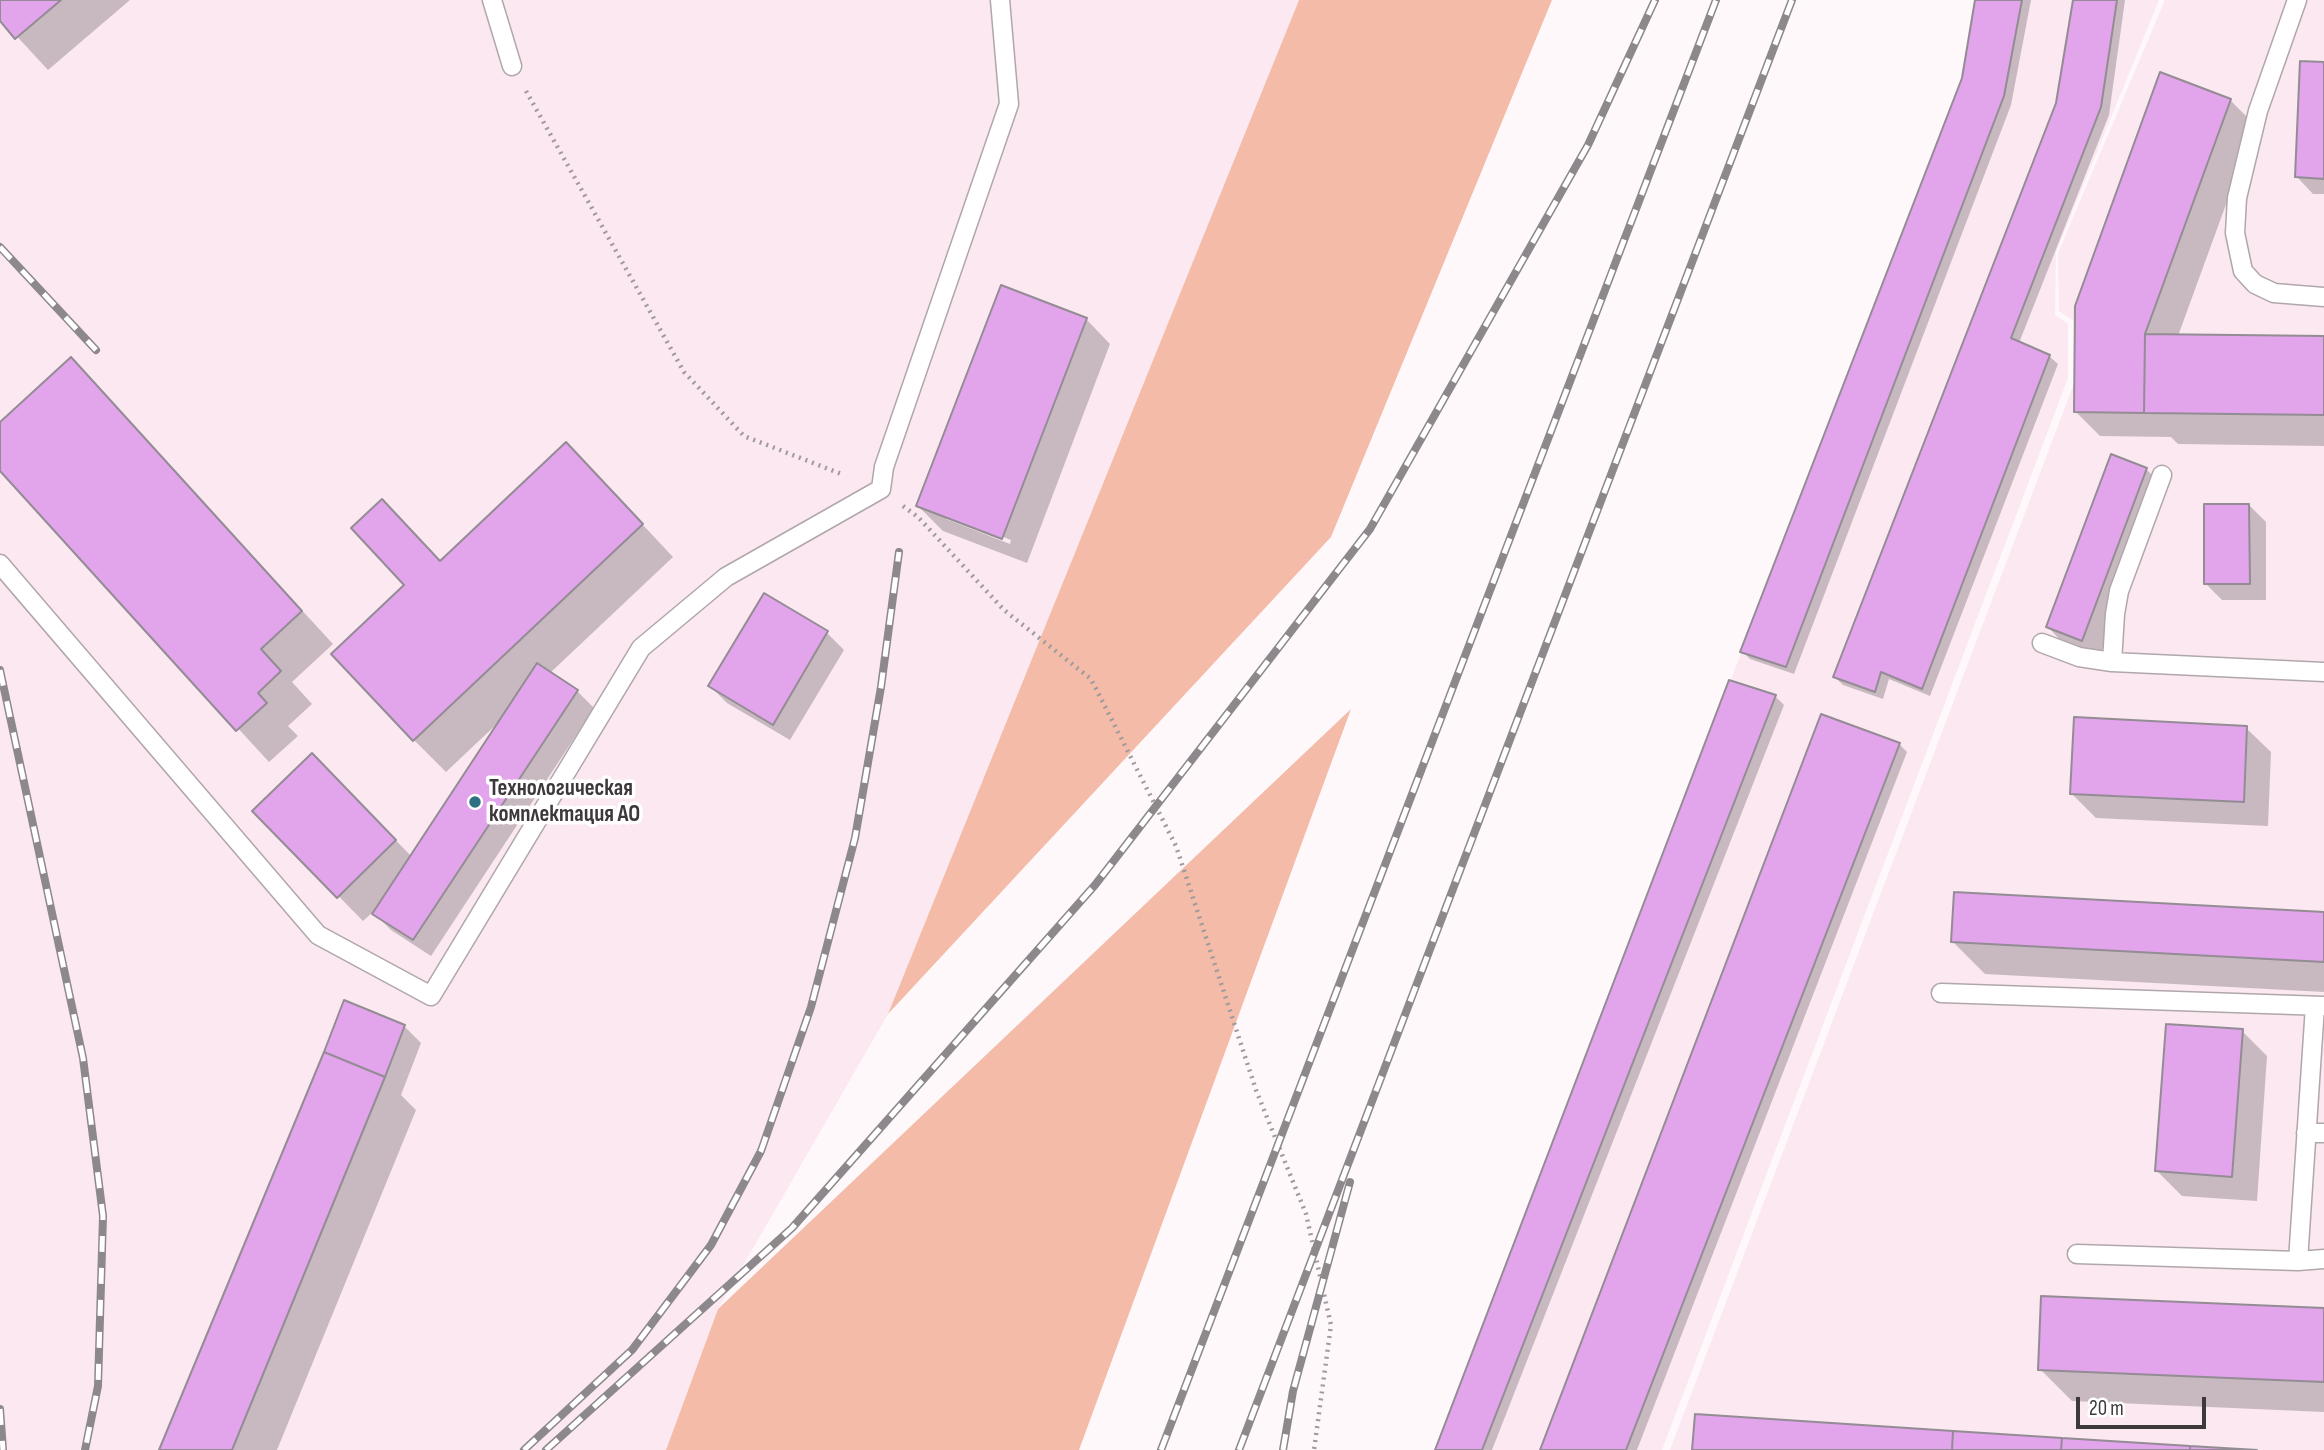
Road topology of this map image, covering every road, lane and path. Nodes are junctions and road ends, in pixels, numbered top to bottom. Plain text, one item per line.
1 (492, 0) edge
2 (1000, 0) edge
3 (2297, 0) edge
4 (512, 66) joint
5 (2324, 297) edge
6 (2162, 475) dead end
7 (881, 489) junction
8 (0, 564) edge
9 (2042, 643) dead end
10 (2112, 662) junction
11 (2324, 672) edge
12 (1941, 993) dead end
13 (2319, 1006) edge
14 (2315, 1133) edge
15 (2077, 1254) dead end
16 (2324, 1259) edge
17 (2298, 1261) junction
18 (1314, 1450) edge

1 - 4 lane
2 - 7 lane
3 - 5 lane
4 - 7 path
6 - 10 lane
7 - 8 lane
7 - 18 path
9 - 10 lane
10 - 11 lane
12 - 13 lane
13 - 14 lane
14 - 17 lane
15 - 17 lane
16 - 17 lane

